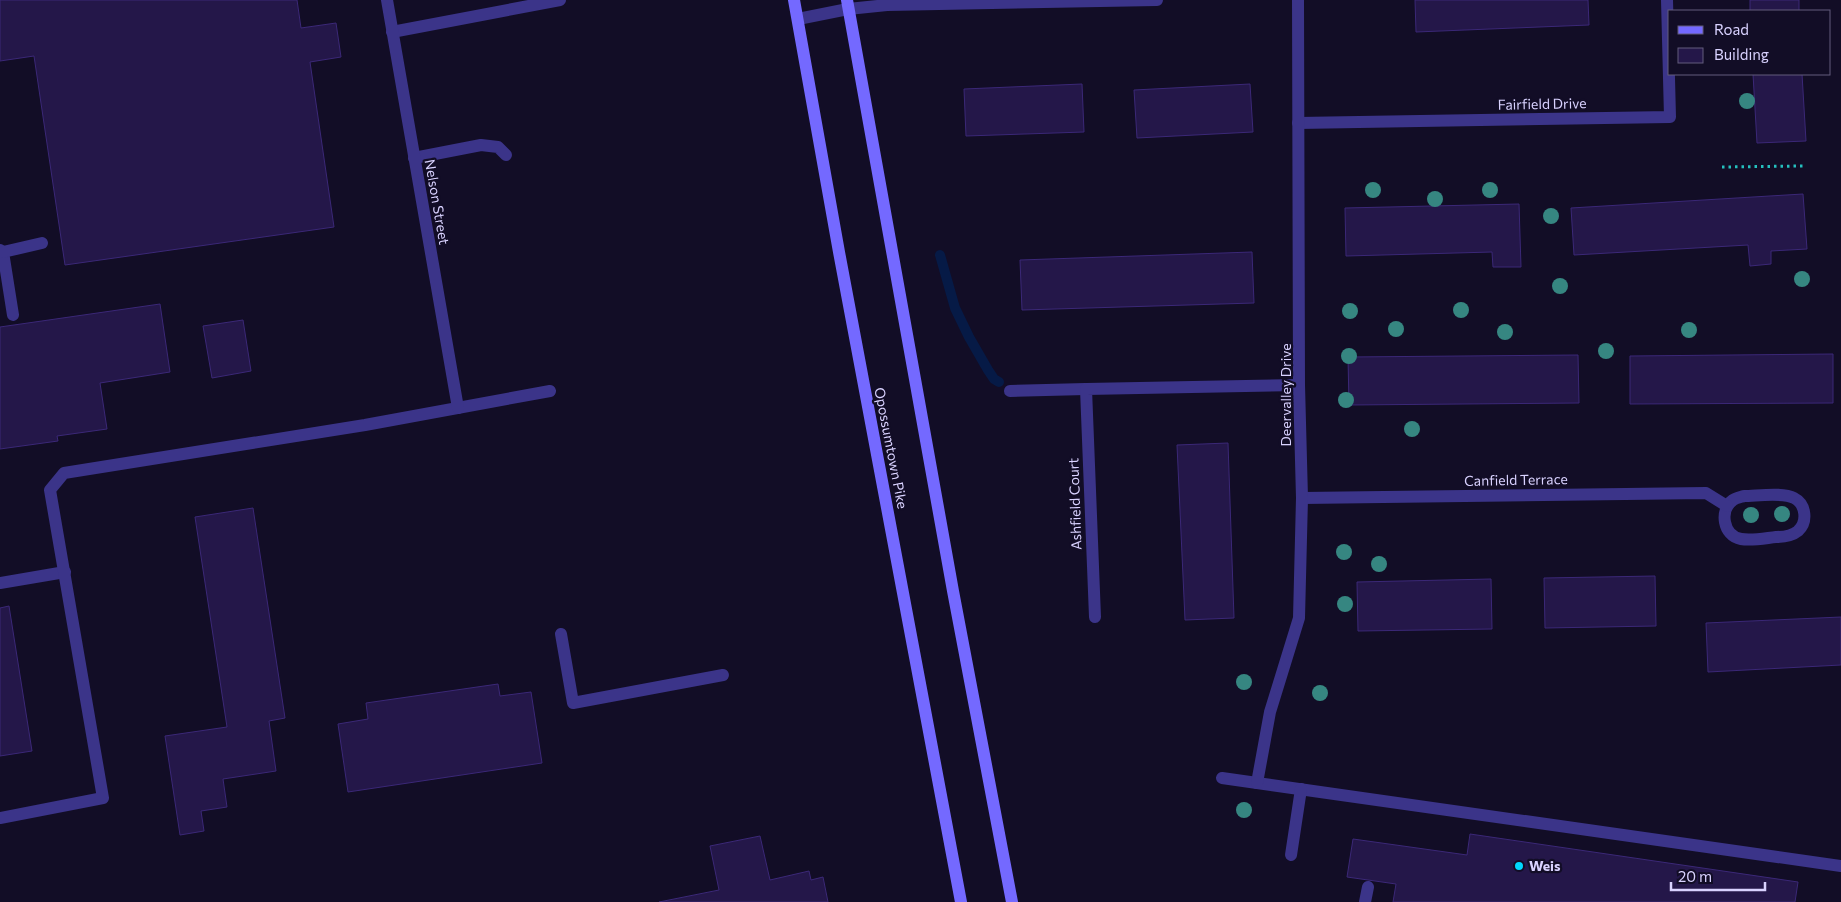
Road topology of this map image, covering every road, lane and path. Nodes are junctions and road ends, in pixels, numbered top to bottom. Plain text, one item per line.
1 (387, 0) edge
2 (560, 0) edge
3 (794, 0) edge
4 (1157, 0) edge
5 (1298, 0) edge
6 (1667, 0) edge
7 (847, 5) edge
8 (494, 6) edge
9 (798, 19) junction
10 (392, 32) junction
11 (1668, 39) edge
12 (1669, 75) edge
13 (1298, 123) junction
14 (506, 155) dead end
15 (414, 158) junction
16 (1803, 166) dead end
17 (1722, 167) dead end
18 (42, 243) dead end
19 (2, 251) edge
20 (13, 315) dead end
21 (1299, 384) junction
22 (1086, 389) junction
23 (550, 391) dead end
24 (1010, 391) dead end
25 (458, 408) junction
26 (1302, 498) junction
27 (1727, 506) junction
28 (65, 572) junction
29 (0, 583) edge
30 (1095, 617) dead end
31 (561, 634) dead end
32 (724, 675) dead end
33 (1222, 778) dead end
34 (1257, 783) junction
35 (1301, 789) junction
36 (0, 818) edge
37 (1291, 856) dead end
38 (1841, 866) edge
39 (1368, 887) dead end
40 (961, 902) edge
41 (1012, 902) edge
42 (1365, 902) edge

1 - 10 street, Nelson Street
2 - 8 street
3 - 9 main road, Opossumtown Pike
4 - 7 street
5 - 13 street, Deervalley Drive
6 - 11 street, Fairfield Drive
7 - 9 street
7 - 41 main road
8 - 10 street
9 - 40 main road, Opossumtown Pike
10 - 15 street, Nelson Street
12 - 13 street, Fairfield Drive
13 - 21 street, Deervalley Drive
14 - 15 street
15 - 25 street, Nelson Street
16 - 17 path
18 - 19 street
19 - 20 street
21 - 22 street
21 - 26 street, Deervalley Drive
22 - 24 street
22 - 30 street, Ashfield Court
23 - 25 street
25 - 28 street
26 - 27 street, Canfield Terrace
26 - 34 street, Deervalley Drive
27 - 27 street
28 - 29 street
28 - 36 street
31 - 32 street
33 - 34 street
34 - 35 street
35 - 37 street
35 - 38 street
39 - 42 street

